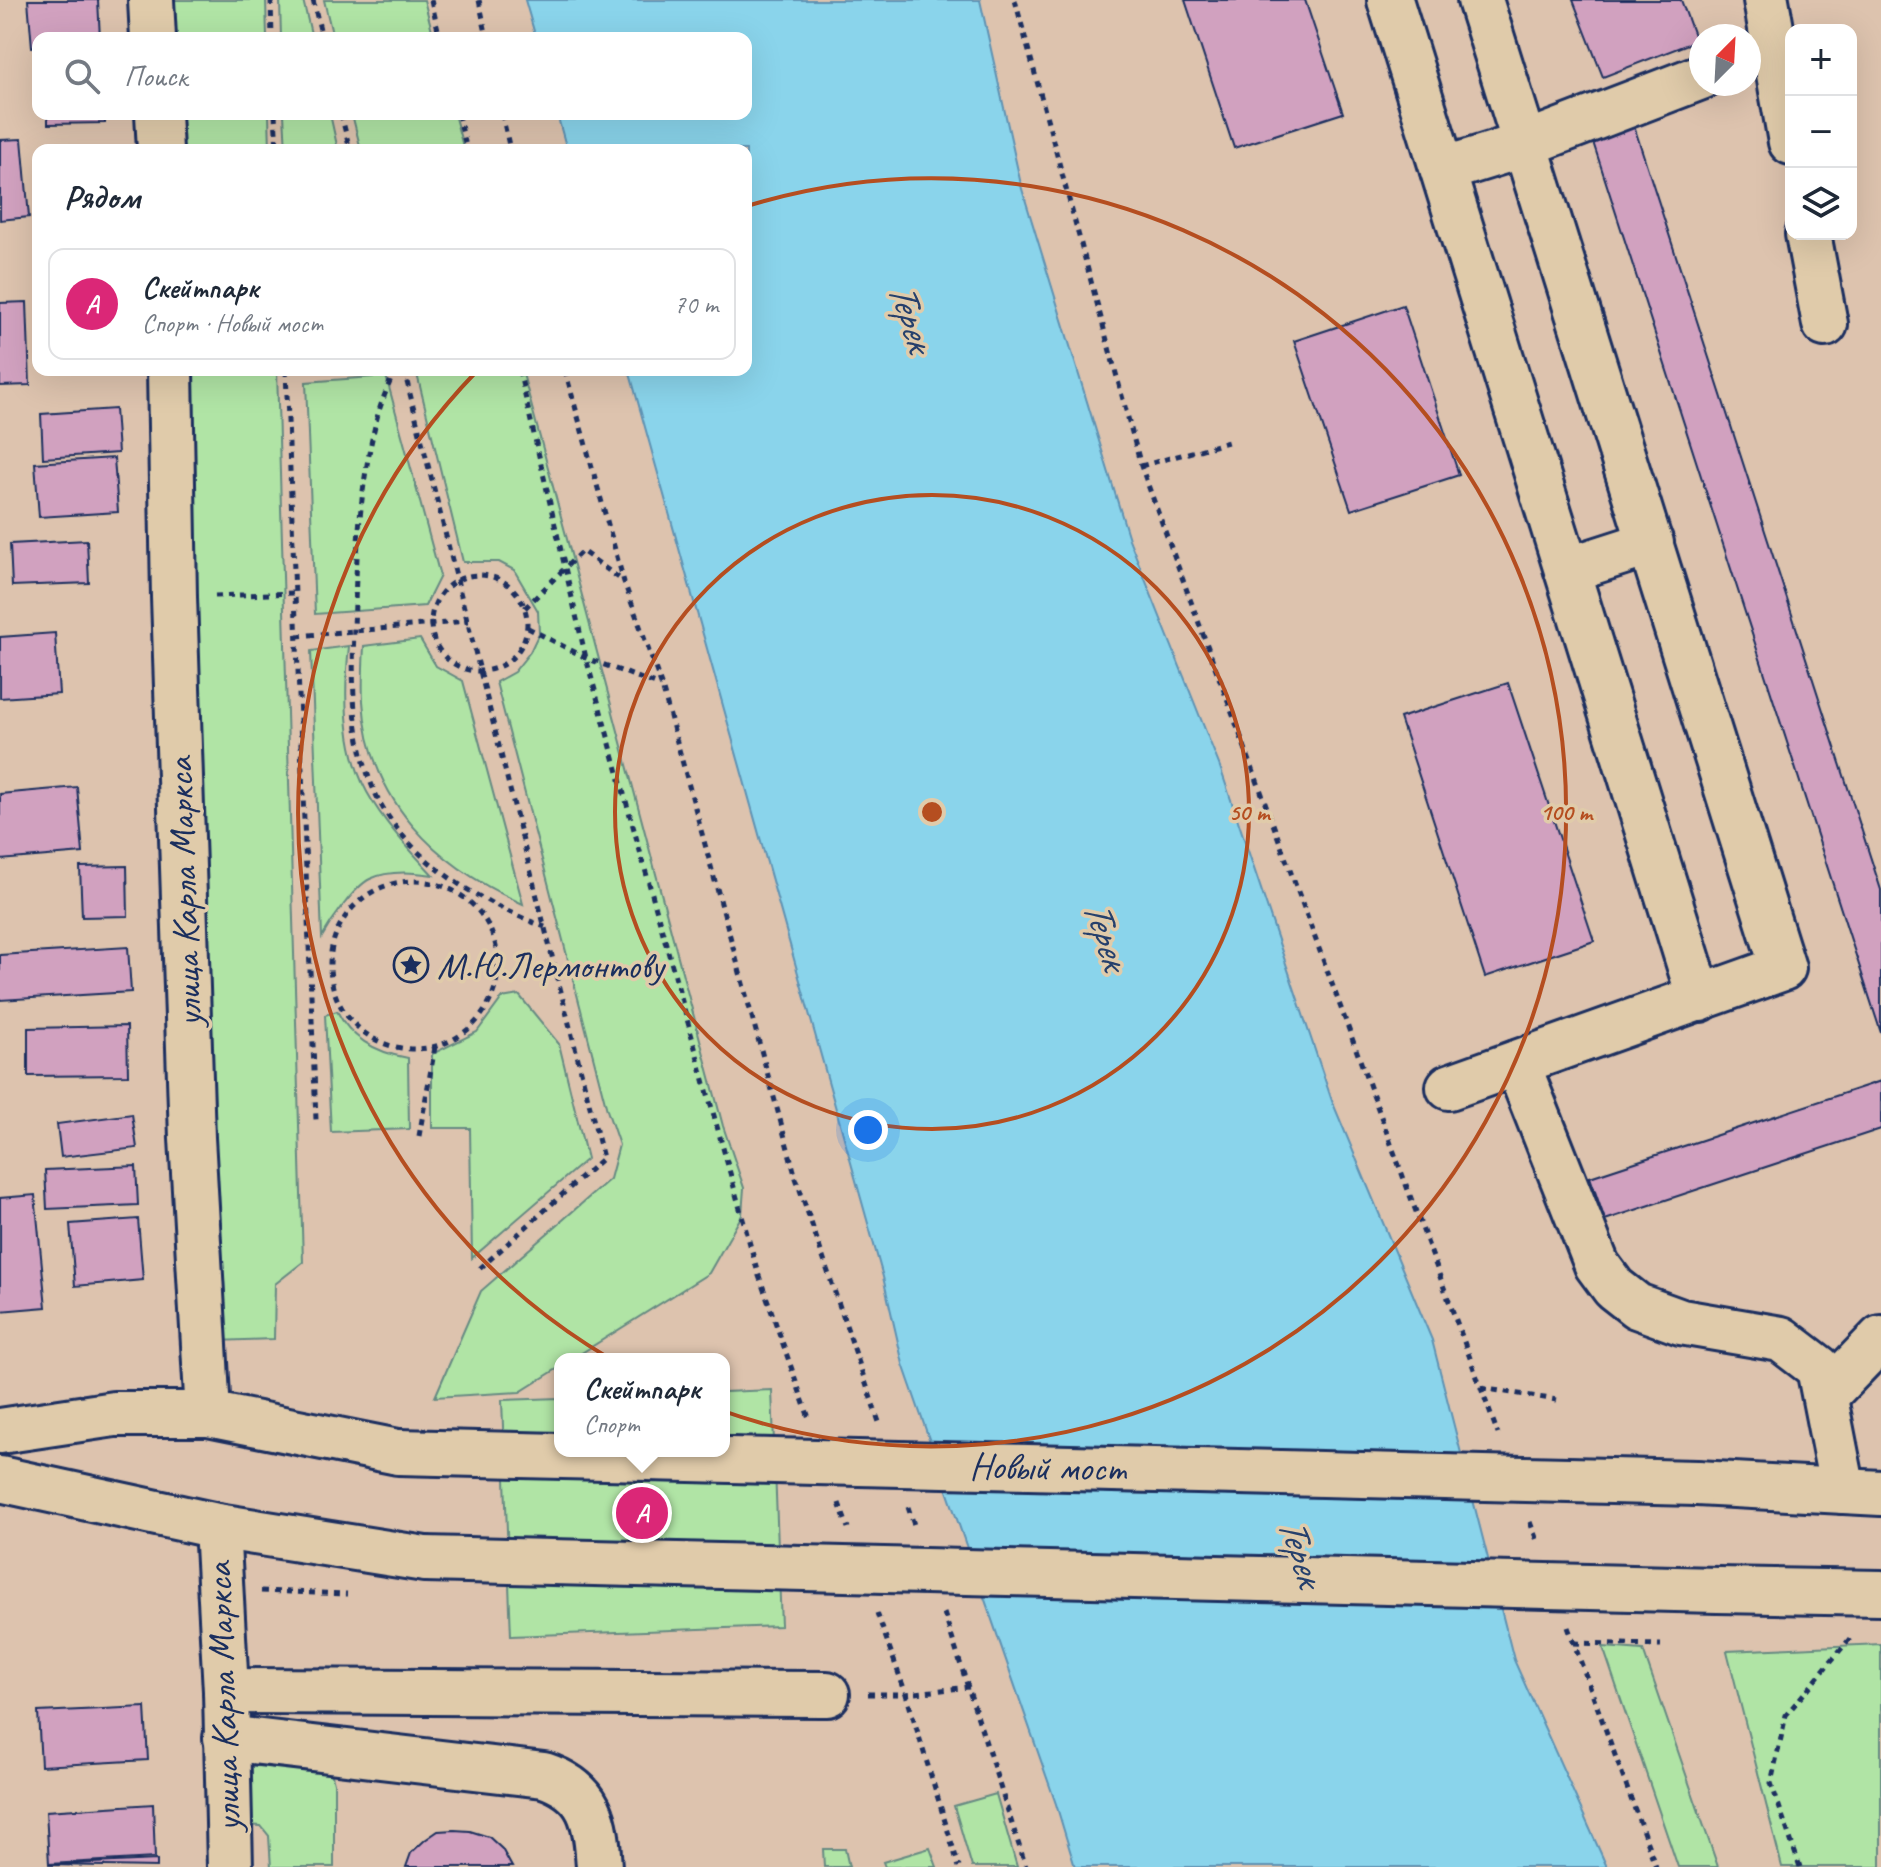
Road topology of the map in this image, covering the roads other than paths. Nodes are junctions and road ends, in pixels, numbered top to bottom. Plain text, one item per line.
1 (151, 0) edge
2 (1390, 0) edge
3 (1480, 0) edge
4 (1766, 0) edge
5 (153, 32) edge
6 (1761, 54) edge
7 (1689, 82) edge
8 (158, 120) edge
9 (1785, 124) edge
10 (160, 144) edge
11 (1526, 144) junction
12 (1443, 170) junction
13 (1809, 240) edge
14 (1825, 324) dead end
15 (170, 376) edge
16 (1651, 543) junction
17 (1567, 570) junction
18 (1700, 999) junction
19 (1517, 1063) junction
20 (1449, 1087) dead end
21 (1881, 1338) edge
22 (1825, 1396) junction
23 (208, 1414) junction
24 (0, 1431) edge
25 (554, 1456) edge
26 (608, 1457) edge
27 (0, 1479) edge
28 (1862, 1492) edge
29 (217, 1526) junction
30 (1881, 1593) edge
31 (226, 1691) junction
32 (827, 1694) road end
33 (226, 1738) junction
34 (230, 1867) edge
35 (599, 1867) edge

1 - 5 main road
2 - 12 main road
3 - 11 main road
4 - 6 main road
6 - 9 main road
7 - 11 main road
8 - 10 main road
11 - 12 main road
11 - 16 main road
12 - 17 main road
13 - 14 main road
15 - 23 main road, улица Карла Маркса
16 - 17 main road
16 - 18 main road
17 - 18 main road
18 - 19 main road
19 - 20 main road
19 - 22 main road
21 - 22 main road
22 - 28 main road
23 - 24 main road, Новый мост
23 - 25 main road, Новый мост, bridge
26 - 28 main road, Новый мост, bridge
27 - 29 main road
29 - 30 main road, bridge
29 - 31 main road, улица Карла Маркса
31 - 32 main road
31 - 33 main road, улица Карла Маркса
33 - 34 main road, улица Карла Маркса
33 - 35 main road

